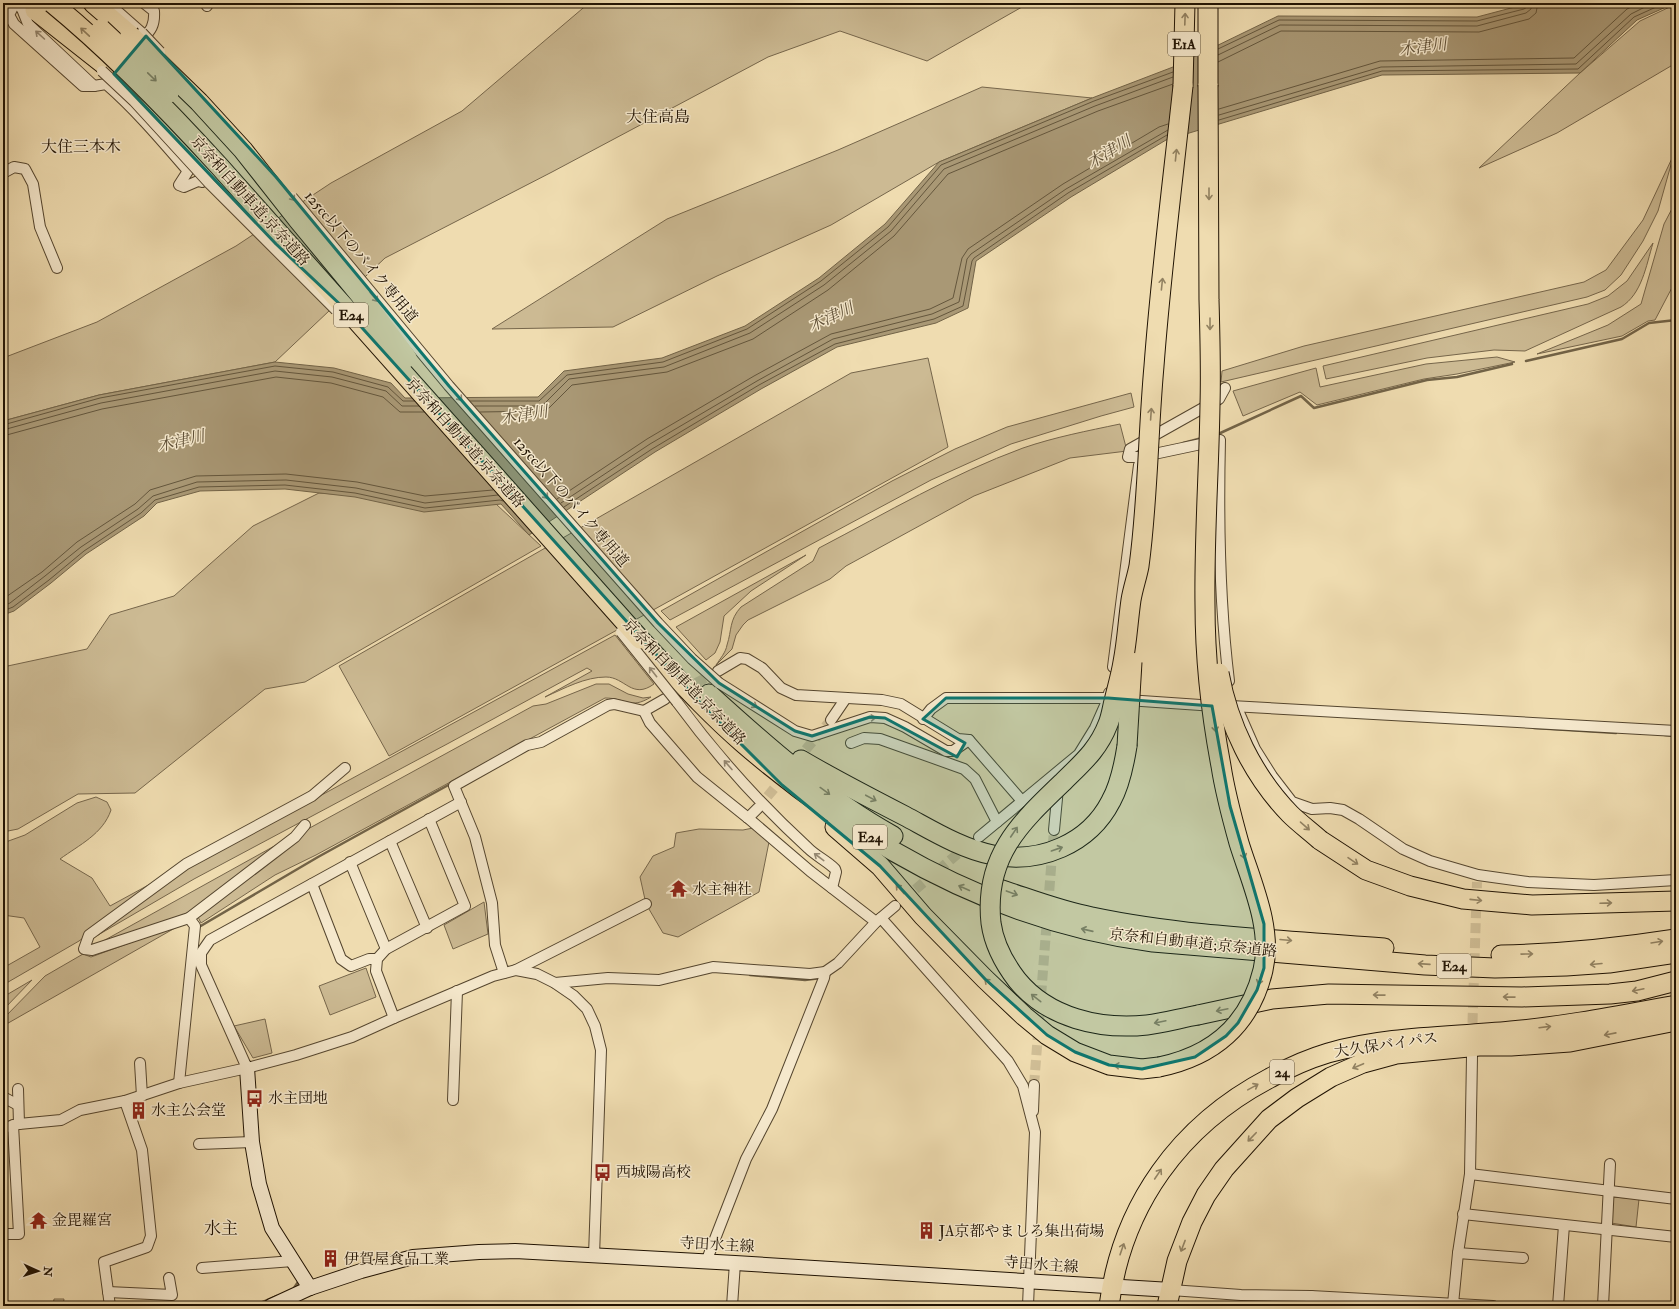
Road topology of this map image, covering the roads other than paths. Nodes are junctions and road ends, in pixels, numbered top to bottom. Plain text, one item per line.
1 (72, 3) edge
2 (93, 3) edge
3 (108, 3) edge
4 (135, 3) edge
5 (144, 3) edge
6 (1185, 3) edge
7 (1208, 3) edge
8 (14, 5) edge
9 (38, 5) edge
10 (154, 15) junction
11 (136, 34) junction
12 (105, 74) junction
13 (3, 173) edge
14 (202, 182) dead end
15 (57, 268) dead end
16 (346, 310) junction
17 (407, 358) junction
18 (1225, 388) dead end
19 (1140, 458) junction
20 (1207, 464) junction
21 (1139, 567) junction
22 (646, 636) junction
23 (718, 671) tunnel mouth
24 (714, 688) junction
25 (846, 698) junction
26 (1108, 698) junction
27 (665, 699) dead end
28 (1236, 707) junction
29 (644, 711) junction
30 (923, 719) junction
31 (831, 720) tunnel mouth
32 (1676, 731) edge
33 (969, 740) junction
34 (743, 743) junction
35 (851, 743) dead end
36 (345, 768) dead end
37 (1059, 770) junction
38 (1022, 801) junction
39 (461, 802) junction
40 (758, 808) tunnel mouth
41 (748, 818) junction
42 (429, 819) junction
43 (997, 822) junction
44 (305, 825) dead end
45 (1054, 830) tunnel mouth
46 (979, 836) dead end
47 (390, 841) junction
48 (350, 862) junction
49 (1676, 880) edge
50 (312, 884) junction
51 (832, 888) junction
52 (1676, 901) edge
53 (646, 904) dead end
54 (895, 906) tunnel mouth
55 (189, 918) junction
56 (878, 920) junction
57 (427, 928) junction
58 (1154, 934) junction
59 (1676, 939) edge
60 (1233, 942) junction
61 (386, 949) junction
62 (1676, 953) edge
63 (377, 959) junction
64 (516, 970) junction
65 (825, 972) junction
66 (504, 973) junction
67 (1676, 981) edge
68 (555, 983) junction
69 (457, 991) junction
70 (1676, 1005) edge
71 (394, 1018) junction
72 (1676, 1021) edge
73 (1475, 1051) junction
74 (140, 1063) dead end
75 (247, 1068) junction
76 (179, 1083) junction
77 (1034, 1085) tunnel mouth
78 (18, 1089) dead end
79 (142, 1096) junction
80 (3, 1097) edge
81 (453, 1100) dead end
82 (125, 1101) junction
83 (18, 1105) junction
84 (1032, 1117) junction
85 (16, 1125) junction
86 (3, 1128) edge
87 (252, 1142) junction
88 (199, 1144) dead end
89 (1610, 1164) dead end
90 (1470, 1174) junction
91 (1608, 1192) junction
92 (1676, 1199) edge
93 (1463, 1214) junction
94 (1564, 1225) junction
95 (1607, 1229) junction
96 (3, 1234) edge
97 (1676, 1236) edge
98 (1458, 1253) junction
99 (594, 1256) junction
100 (1523, 1258) dead end
101 (293, 1261) junction
102 (706, 1262) junction
103 (734, 1263) junction
104 (202, 1268) dead end
105 (170, 1278) dead end
106 (1029, 1281) junction
107 (1112, 1286) junction
108 (310, 1288) junction
109 (108, 1292) junction
110 (1169, 1298) edge
111 (1311, 1301) edge
112 (1437, 1304) edge
113 (1454, 1304) junction
114 (110, 1306) edge
115 (271, 1306) edge
116 (732, 1306) edge
117 (1028, 1306) edge
118 (1109, 1306) edge
119 (1481, 1306) edge
120 (1493, 1306) edge
121 (1558, 1306) edge
122 (1603, 1306) edge

1 -> 17 highway, 京奈和自動車道;京奈道路 / E24, bridge
2 - 11 highway
3 - 11 street, 125cc以下のバイク専用道
4 - 10 street
5 - 10 street
21 -> 6 highway, E1A, bridge
7 -> 20 highway, E1A, bridge
8 - 12 street
9 - 12 highway
16 -> 9 highway, 京奈和自動車道;京奈道路 / E24, bridge
10 - 12 street
11 - 17 highway, bridge
11 -> 24 street, 125cc以下のバイク専用道, bridge
12 - 14 street
12 - 16 highway, bridge
51 -> 12 street, bridge
13 - 15 street
16 - 22 highway, 京奈和自動車道;京奈道路 / E24, bridge
17 - 22 highway, 京奈和自動車道;京奈道路 / E24
18 - 19 street
19 - 26 street
19 - 28 street
20 -> 34 highway, bridge
20 -> 52 highway, bridge
24 -> 21 highway, bridge
67 -> 21 highway, bridge
22 - 24 highway, 京奈和自動車道;京奈道路 / E24
22 - 34 highway, 京奈和自動車道;京奈道路 / E24
23 - 25 street
24 -> 33 street, 125cc以下のバイク専用道
24 -> 58 highway, 京奈和自動車道;京奈道路 / E24
25 - 30 street
25 - 31 street
26 - 28 street
26 - 30 street
26 - 37 street
27 - 29 street
28 - 32 street
28 - 49 street
29 - 39 street
29 - 41 street
30 - 33 street
33 - 38 street
58 -> 34 highway, 京奈和自動車道;京奈道路 / E24
35 - 43 street
36 - 55 street
37 - 38 street
37 - 45 street
38 - 43 street
39 - 42 street
39 - 66 street
40 - 41 street
41 - 51 street
42 - 47 street
42 - 57 street
43 - 46 street
44 - 55 street
47 - 48 street
47 - 57 street
48 - 50 street
48 - 61 street
50 - 63 street
50 - 75 street
51 - 56 street
53 - 64 street
54 - 56 street
55 - 76 street
56 - 65 street
56 - 84 street
57 - 61 street
58 - 60 highway, 京奈和自動車道;京奈道路 / E24
60 -> 59 highway, 京奈和自動車道;京奈道路 / E24
62 -> 60 highway, 京奈和自動車道;京奈道路 / E24
61 - 63 street
63 - 71 street
64 - 66 street
64 - 68 street
65 - 68 street
65 - 102 street
66 - 69 street
68 - 99 street
69 - 71 street
69 - 81 street
107 -> 70 highway, 大久保バイパス / 24
71 - 75 street
72 -> 73 highway, 大久保バイパス / 24
73 - 90 street
73 -> 110 highway, 大久保バイパス / 24
74 - 79 street
75 - 76 street
75 - 87 main road
76 - 79 street
77 - 84 street
78 - 83 street
79 - 82 street
80 - 83 street
82 - 85 street
82 - 109 street
83 - 85 street
84 - 106 street
85 - 86 street
85 - 96 street
87 - 88 street
87 - 101 main road
89 - 91 street
90 - 91 street
90 - 93 street
91 - 92 street
91 - 95 street
93 - 94 street
93 - 98 street
94 - 95 street
94 - 121 street
95 - 97 street
95 - 122 street
98 - 100 street
98 - 113 street
99 - 102 main road, 寺田水主線
99 - 108 main road, 寺田水主線
101 - 104 street
101 - 108 main road
102 - 103 main road, 寺田水主線
103 - 106 main road, 寺田水主線
103 - 116 street
105 - 109 street
106 - 107 main road, 寺田水主線
106 - 117 street
107 - 110 main road, 寺田水主線
107 - 118 highway, 大久保バイパス / 24
108 - 115 main road, 寺田水主線
109 - 114 street
110 - 111 street
111 - 112 street
112 - 113 street
113 - 119 street
119 - 120 street

